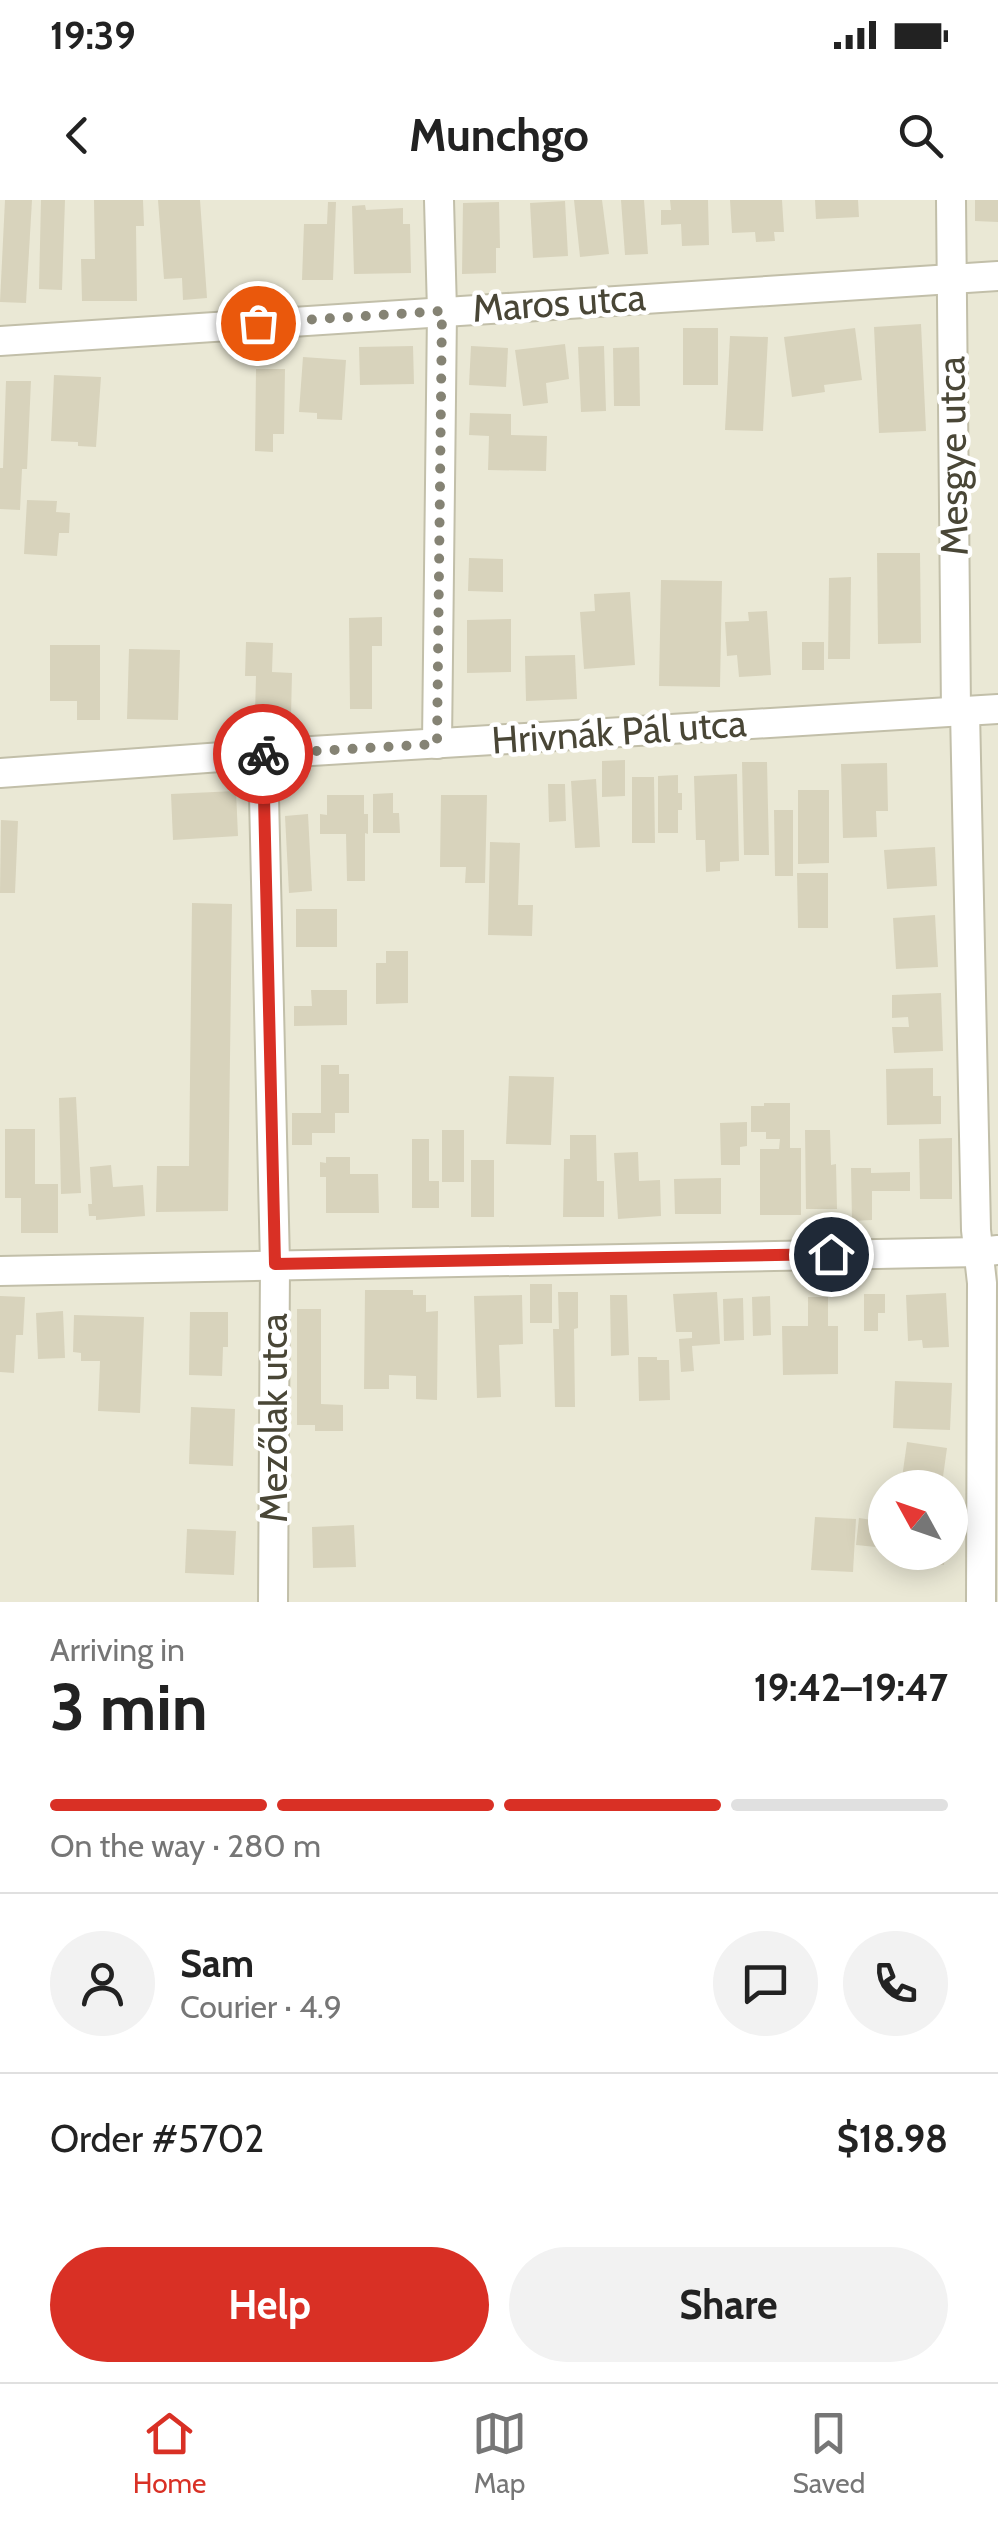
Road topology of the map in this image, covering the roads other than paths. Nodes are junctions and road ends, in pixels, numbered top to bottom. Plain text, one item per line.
1 (439, 200) edge
2 (951, 200) edge
3 (998, 276) edge
4 (951, 279) junction
5 (442, 311) junction
6 (0, 341) edge
7 (998, 708) edge
8 (960, 711) junction
9 (437, 744) junction
10 (263, 754) junction
11 (0, 774) edge
12 (984, 993) edge
13 (988, 1251) edge
14 (275, 1264) junction
15 (0, 1271) edge
16 (990, 1530) edge
17 (273, 1602) edge
18 (981, 1602) edge

1 - 5 street
2 - 4 street, Mesgye utca
3 - 4 street, Maros utca
4 - 5 street, Maros utca
4 - 8 street, Mesgye utca
5 - 6 street, Maros utca
5 - 9 street
7 - 8 street, Hrivnák Pál utca
8 - 9 street, Hrivnák Pál utca
8 - 12 street, Mesgye utca
9 - 10 street, Hrivnák Pál utca
10 - 11 street, Hrivnák Pál utca
10 - 14 street, Mezőlak utca
12 - 13 street, Mesgye utca
13 - 14 street
13 - 16 street, Mesgye utca
14 - 15 street
14 - 17 street, Mezőlak utca
16 - 18 street, Mesgye utca

